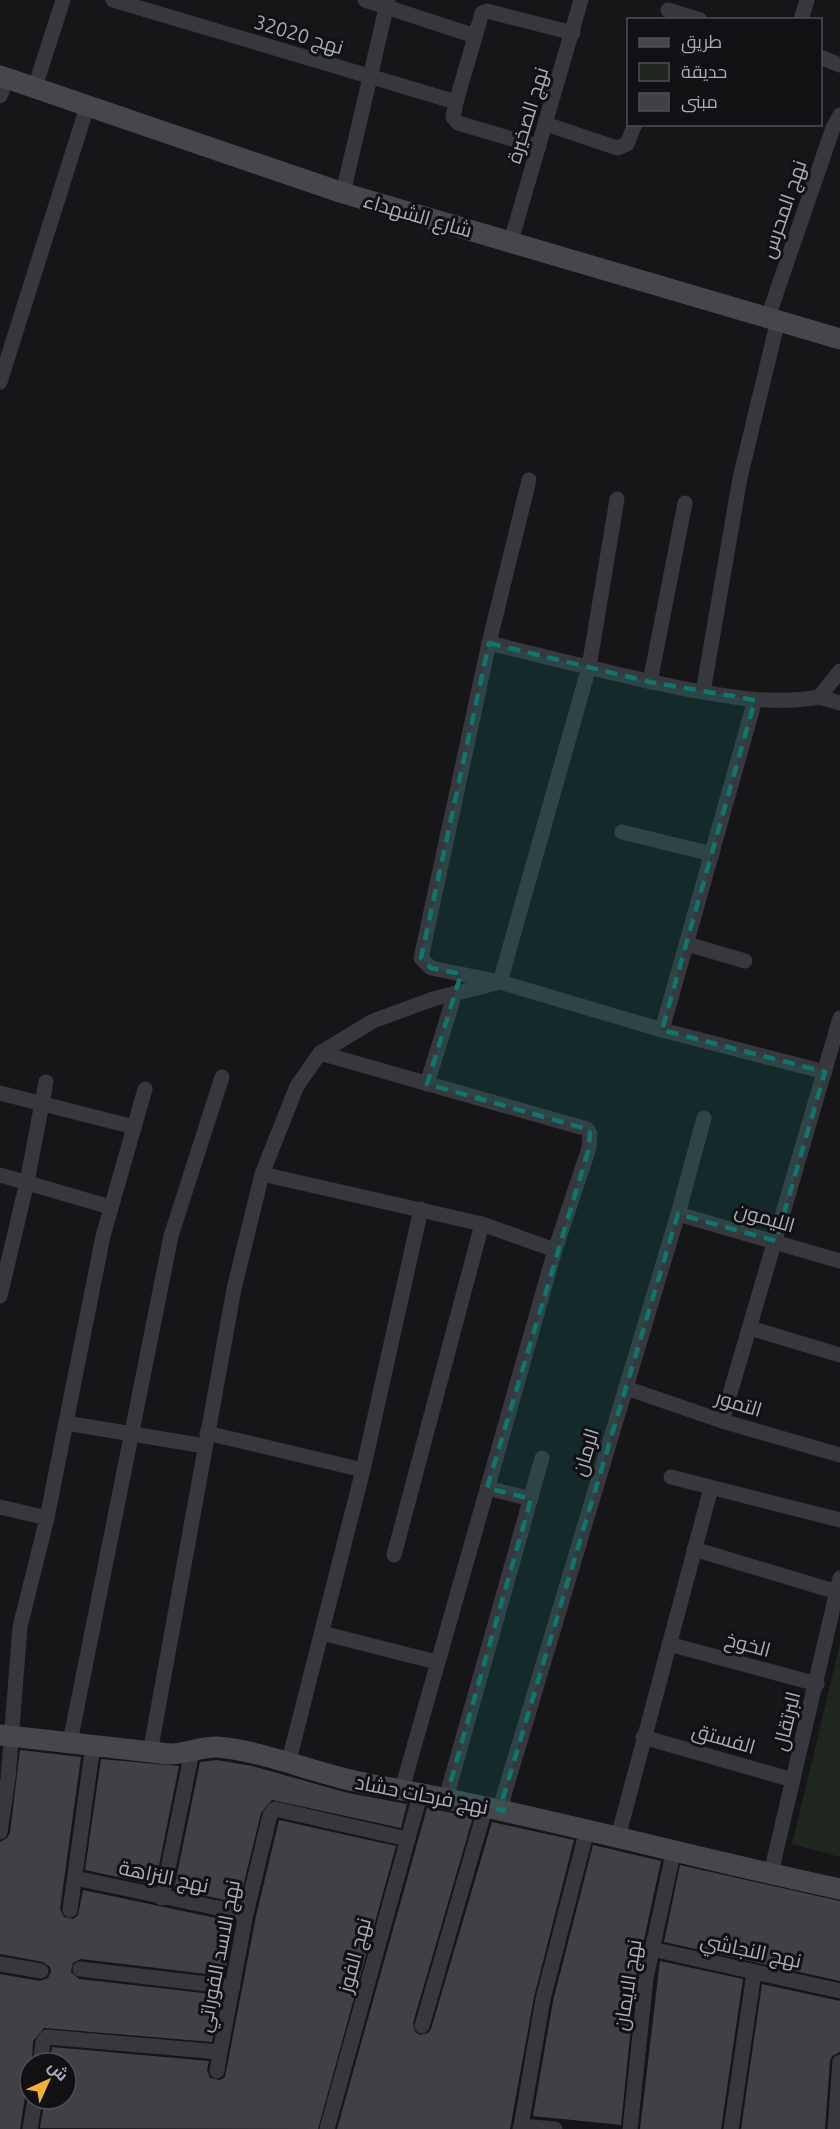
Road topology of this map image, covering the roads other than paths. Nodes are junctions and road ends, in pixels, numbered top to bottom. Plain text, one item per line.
1 (63, 0) edge
2 (113, 0) edge
3 (365, 0) edge
4 (581, 0) edge
5 (807, 0) edge
6 (387, 3) edge
7 (669, 10) edge
8 (694, 18) edge
9 (802, 18) edge
10 (573, 33) junction
11 (475, 36) junction
12 (822, 58) edge
13 (840, 65) edge
14 (370, 78) junction
15 (2, 83) edge
16 (35, 87) junction
17 (456, 102) junction
18 (88, 104) junction
19 (831, 122) edge
20 (546, 124) junction
21 (634, 126) edge
22 (539, 147) junction
23 (343, 193) junction
24 (511, 241) junction
25 (773, 318) junction
26 (840, 339) edge
27 (0, 382) edge
28 (529, 480) dead end
29 (617, 499) dead end
30 (685, 503) dead end
31 (489, 643) junction
32 (589, 667) junction
33 (840, 671) edge
34 (650, 682) junction
35 (703, 692) junction
36 (819, 697) junction
37 (755, 700) junction
38 (840, 703) edge
39 (622, 832) dead end
40 (712, 854) junction
41 (687, 944) junction
42 (745, 961) dead end
43 (500, 982) junction
44 (455, 993) junction
45 (840, 1018) edge
46 (662, 1030) junction
47 (320, 1053) junction
48 (825, 1072) junction
49 (222, 1077) dead end
50 (46, 1082) dead end
51 (427, 1084) junction
52 (145, 1089) dead end
53 (0, 1093) edge
54 (44, 1102) junction
55 (704, 1118) dead end
56 (134, 1127) junction
57 (262, 1174) junction
58 (0, 1175) edge
59 (27, 1182) junction
60 (110, 1207) junction
61 (420, 1209) junction
62 (678, 1214) junction
63 (482, 1224) junction
64 (776, 1241) junction
65 (555, 1250) junction
66 (840, 1261) edge
67 (0, 1296) edge
68 (750, 1328) junction
69 (840, 1355) edge
70 (626, 1388) junction
71 (722, 1420) junction
72 (66, 1423) junction
73 (129, 1434) junction
74 (206, 1439) junction
75 (840, 1455) edge
76 (542, 1458) dead end
77 (363, 1470) junction
78 (671, 1477) dead end
79 (487, 1488) junction
80 (711, 1488) junction
81 (531, 1500) junction
82 (0, 1507) edge
83 (47, 1518) junction
84 (840, 1520) edge
85 (694, 1549) junction
86 (394, 1555) dead end
87 (838, 1585) edge
88 (322, 1633) junction
89 (669, 1644) junction
90 (436, 1662) junction
91 (817, 1684) junction
92 (6, 1735) edge
93 (643, 1737) junction
94 (70, 1743) junction
95 (93, 1745) junction
96 (192, 1752) junction
97 (150, 1753) junction
98 (288, 1764) junction
99 (793, 1780) junction
100 (412, 1791) junction
101 (446, 1798) junction
102 (498, 1805) junction
103 (587, 1830) junction
104 (0, 1832) edge
105 (618, 1837) junction
106 (407, 1839) junction
107 (674, 1849) junction
108 (771, 1873) junction
109 (75, 1878) junction
110 (840, 1889) edge
111 (162, 1898) junction
112 (70, 1910) dead end
113 (246, 1914) junction
114 (652, 1949) junction
115 (0, 1964) edge
116 (80, 1969) dead end
117 (41, 1971) dead end
118 (754, 1973) junction
119 (233, 1987) junction
120 (840, 1990) edge
121 (422, 2026) dead end
122 (42, 2051) edge
123 (220, 2052) junction
124 (840, 2062) edge
125 (217, 2071) dead end
126 (32, 2111) edge
127 (521, 2127) edge
128 (30, 2129) edge
129 (327, 2129) edge
130 (555, 2129) edge
131 (630, 2129) edge
132 (731, 2129) edge
133 (835, 2129) edge

1 - 16 street
2 - 14 street, نهج 32020
3 - 6 street
4 - 10 street, نهج الصخيرة
5 - 9 street
6 - 11 street
6 - 14 street
7 - 8 street
10 - 11 street
10 - 20 street, نهج الصخيرة
11 - 17 street
12 - 13 street
14 - 17 street, نهج 32020
14 - 23 street
15 - 16 street, شارع الشهداء
16 - 18 street, شارع الشهداء
17 - 22 street
18 - 23 street, شارع الشهداء
18 - 27 street
19 - 25 street, نهج المحرس
20 - 21 street
20 - 22 street, نهج الصخيرة
22 - 24 street, نهج الصخيرة
23 - 24 street, شارع الشهداء
24 - 25 street, شارع الشهداء
25 - 26 street, شارع الشهداء
25 - 35 street, نهج المحرس
28 - 31 street
29 - 32 street
30 - 34 street
31 - 32 street
31 - 43 street
32 - 34 street
32 - 43 street
33 - 36 street
34 - 35 street
35 - 37 street
36 - 37 street
36 - 38 street
37 - 40 street
39 - 40 street
40 - 41 street
41 - 42 street
41 - 46 street
43 - 44 street
43 - 46 street
44 - 47 street
44 - 51 street
45 - 48 street
46 - 48 street
47 - 51 street
47 - 57 street
48 - 64 street
49 - 73 street
50 - 54 street
51 - 65 street, نهج الفوز
52 - 56 street
53 - 54 street
54 - 56 street
54 - 59 street
55 - 62 street, الرمان
56 - 60 street
57 - 61 street
57 - 74 street
58 - 59 street
59 - 60 street
59 - 67 street
60 - 72 street
61 - 63 street
61 - 77 street
62 - 64 street, الليمون
62 - 70 street, الرمان
63 - 65 street
63 - 86 street
64 - 66 street, الليمون
64 - 68 street
65 - 79 street, نهج الفوز
68 - 69 street
68 - 71 street
70 - 71 street, التمور
70 - 102 street, الرمان
71 - 75 street, التمور
72 - 73 street
72 - 83 street
73 - 74 street
73 - 94 street
74 - 77 street
74 - 97 street
76 - 81 street
77 - 88 street
78 - 80 street
79 - 81 street
79 - 90 street, نهج الفوز
80 - 84 street
80 - 85 street
81 - 101 street
82 - 83 street
83 - 92 street
85 - 87 street
85 - 89 street
87 - 91 street, البرتقال
88 - 90 street
88 - 98 street
89 - 91 street, الخوخ
89 - 93 street
90 - 100 street, نهج الفوز
91 - 99 street, البرتقال
92 - 94 street, نهج فرحات حشاد
92 - 104 street
93 - 99 street, الفستق
93 - 105 street
94 - 95 street, نهج فرحات حشاد
95 - 97 street, نهج فرحات حشاد
95 - 109 street
96 - 97 street, نهج فرحات حشاد
96 - 98 street, نهج فرحات حشاد
96 - 111 street
98 - 100 street, نهج فرحات حشاد
99 - 108 street, البرتقال
100 - 101 street, نهج فرحات حشاد
100 - 106 street, نهج الفوز
101 - 102 street, نهج فرحات حشاد
102 - 103 street, نهج فرحات حشاد
102 - 121 street, الرمان
103 - 105 street, نهج فرحات حشاد
103 - 127 street
105 - 107 street, نهج فرحات حشاد
106 - 113 street, نهج الاسد الفوراتي
106 - 129 street, نهج الفوز
107 - 108 street, نهج فرحات حشاد
107 - 114 street, نهج الايمان
108 - 110 street, نهج فرحات حشاد
109 - 111 street, نهج النزاهة
109 - 112 street
111 - 113 street, نهج النزاهة
113 - 119 street, نهج الاسد الفوراتي
114 - 118 street, نهج النجاشي
114 - 131 street, نهج الايمان
115 - 117 street
116 - 119 street
118 - 120 street, نهج النجاشي
118 - 132 street
119 - 123 street, نهج الاسد الفوراتي
122 - 123 street, نهج الاسد الفوراتي
123 - 125 street
124 - 133 street
126 - 128 street
127 - 130 street

